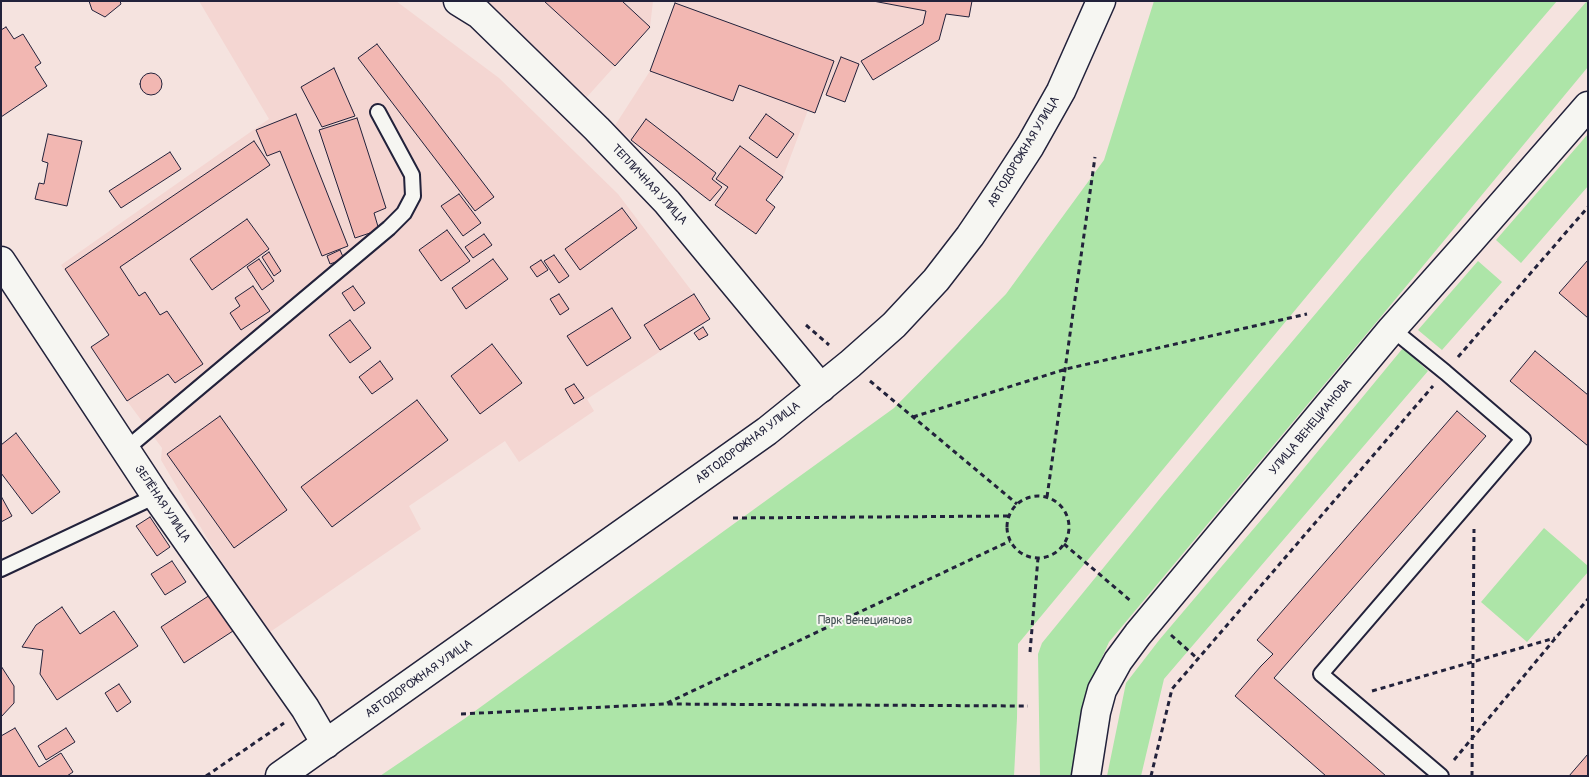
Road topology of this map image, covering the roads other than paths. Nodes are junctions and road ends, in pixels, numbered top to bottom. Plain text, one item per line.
1 (458, 1) edge
2 (1101, 1) edge
3 (1588, 106) edge
4 (378, 112) dead end
5 (1, 261) edge
6 (1392, 329) junction
7 (821, 388) junction
8 (126, 449) junction
9 (156, 496) junction
10 (1, 569) edge
11 (326, 744) junction
12 (280, 776) edge
13 (1086, 776) edge
14 (1441, 776) edge

1 - 7 street, ТЕПЛИЧНАЯ УЛИЦА
2 - 7 street, АВТОДОРОЖНАЯ УЛИЦА
3 - 6 street, УЛИЦА ВЕНЕЦИАНОВА
4 - 8 lane
5 - 8 street, ЗЕЛЁНАЯ УЛИЦА
6 - 13 street, УЛИЦА ВЕНЕЦИАНОВА
6 - 14 lane
7 - 11 street, АВТОДОРОЖНАЯ УЛИЦА
8 - 9 street, ЗЕЛЁНАЯ УЛИЦА
9 - 10 lane
9 - 11 street, ЗЕЛЁНАЯ УЛИЦА
11 - 12 street, АВТОДОРОЖНАЯ УЛИЦА

